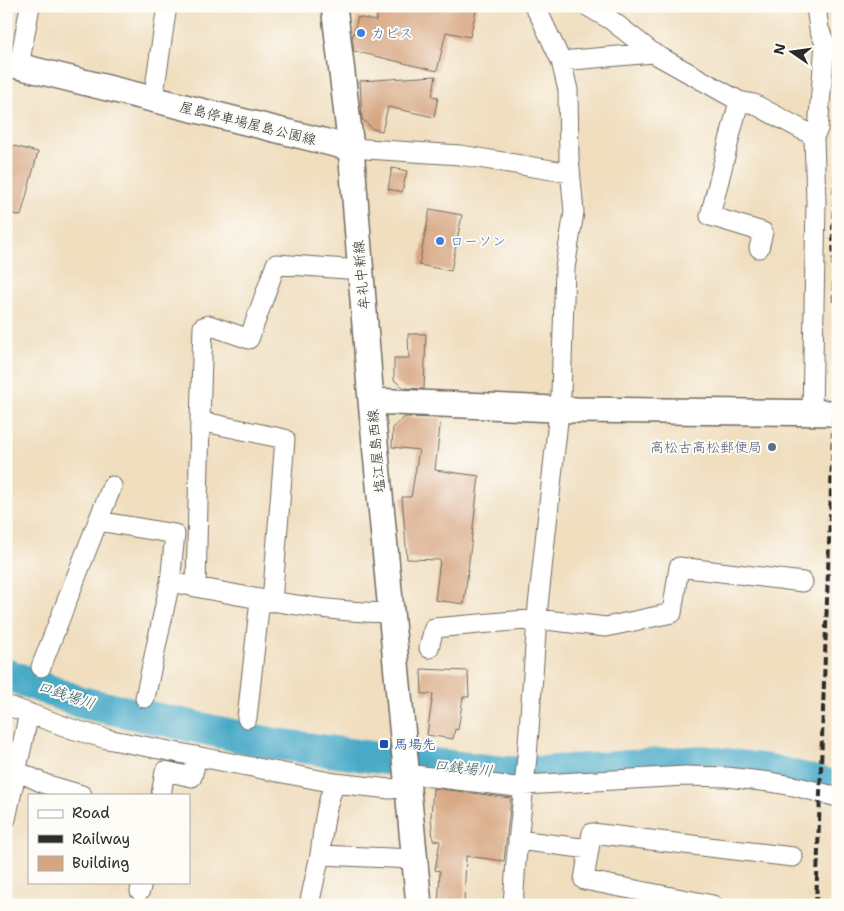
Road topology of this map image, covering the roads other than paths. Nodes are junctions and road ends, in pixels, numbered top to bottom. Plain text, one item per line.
1 (30, 6) edge
2 (167, 6) edge
3 (334, 6) edge
4 (534, 6) edge
5 (587, 6) edge
6 (816, 6) edge
7 (653, 53) junction
8 (561, 60) junction
9 (13, 64) edge
10 (153, 100) junction
11 (739, 101) junction
12 (814, 136) junction
13 (351, 148) junction
14 (570, 173) junction
15 (759, 248) dead end
16 (361, 270) junction
17 (371, 401) junction
18 (559, 409) junction
19 (812, 413) junction
20 (838, 413) edge
21 (200, 421) junction
22 (112, 486) dead end
23 (98, 521) junction
24 (175, 534) junction
25 (197, 536) junction
26 (170, 582) junction
27 (803, 582) dead end
28 (196, 587) junction
29 (266, 601) junction
30 (391, 613) junction
31 (537, 619) junction
32 (429, 648) dead end
33 (41, 667) dead end
34 (145, 698) dead end
35 (6, 705) edge
36 (28, 713) junction
37 (247, 718) dead end
38 (197, 757) junction
39 (12, 768) edge
40 (406, 769) junction
41 (334, 783) junction
42 (524, 785) junction
43 (79, 794) edge
44 (161, 794) edge
45 (838, 797) edge
46 (6, 819) edge
47 (518, 840) junction
48 (589, 849) junction
49 (320, 855) junction
50 (794, 857) dead end
51 (414, 859) junction
52 (309, 905) edge
53 (419, 905) edge
54 (513, 905) edge
55 (712, 905) edge

1 - 9 street
2 - 10 street
3 - 13 main road
4 - 8 street
5 - 7 street
6 - 12 street
7 - 8 street
7 - 11 street
8 - 14 street
9 - 10 main road, 屋島停車場屋島公園線
10 - 13 main road, 屋島停車場屋島公園線
11 - 12 street
11 - 15 street
12 - 19 street
13 - 14 street
13 - 16 main road, 牟礼中新線
14 - 18 street
16 - 17 main road, 牟礼中新線
16 - 21 street
17 - 18 main road, 塩江屋島西線
17 - 30 main road, 塩江屋島西線
18 - 19 main road, 塩江屋島西線
18 - 31 street
19 - 20 main road, 塩江屋島西線
21 - 25 street
21 - 29 street
22 - 23 street
23 - 24 street
23 - 33 street
24 - 25 street
24 - 26 street
25 - 28 street
26 - 28 street
26 - 34 street
27 - 31 street
28 - 29 street
29 - 30 street
29 - 37 street
30 - 40 main road, 塩江屋島西線
31 - 32 street
31 - 42 street
35 - 36 street
36 - 38 street
36 - 39 street
38 - 41 street
38 - 44 street
39 - 43 street
39 - 46 street
40 - 41 street
40 - 42 street
40 - 51 main road, 塩江屋島西線
41 - 49 street
42 - 45 street
42 - 47 street
47 - 48 street
47 - 54 street
48 - 50 street
48 - 55 street
49 - 51 street
49 - 52 street
51 - 53 main road, 塩江屋島西線

